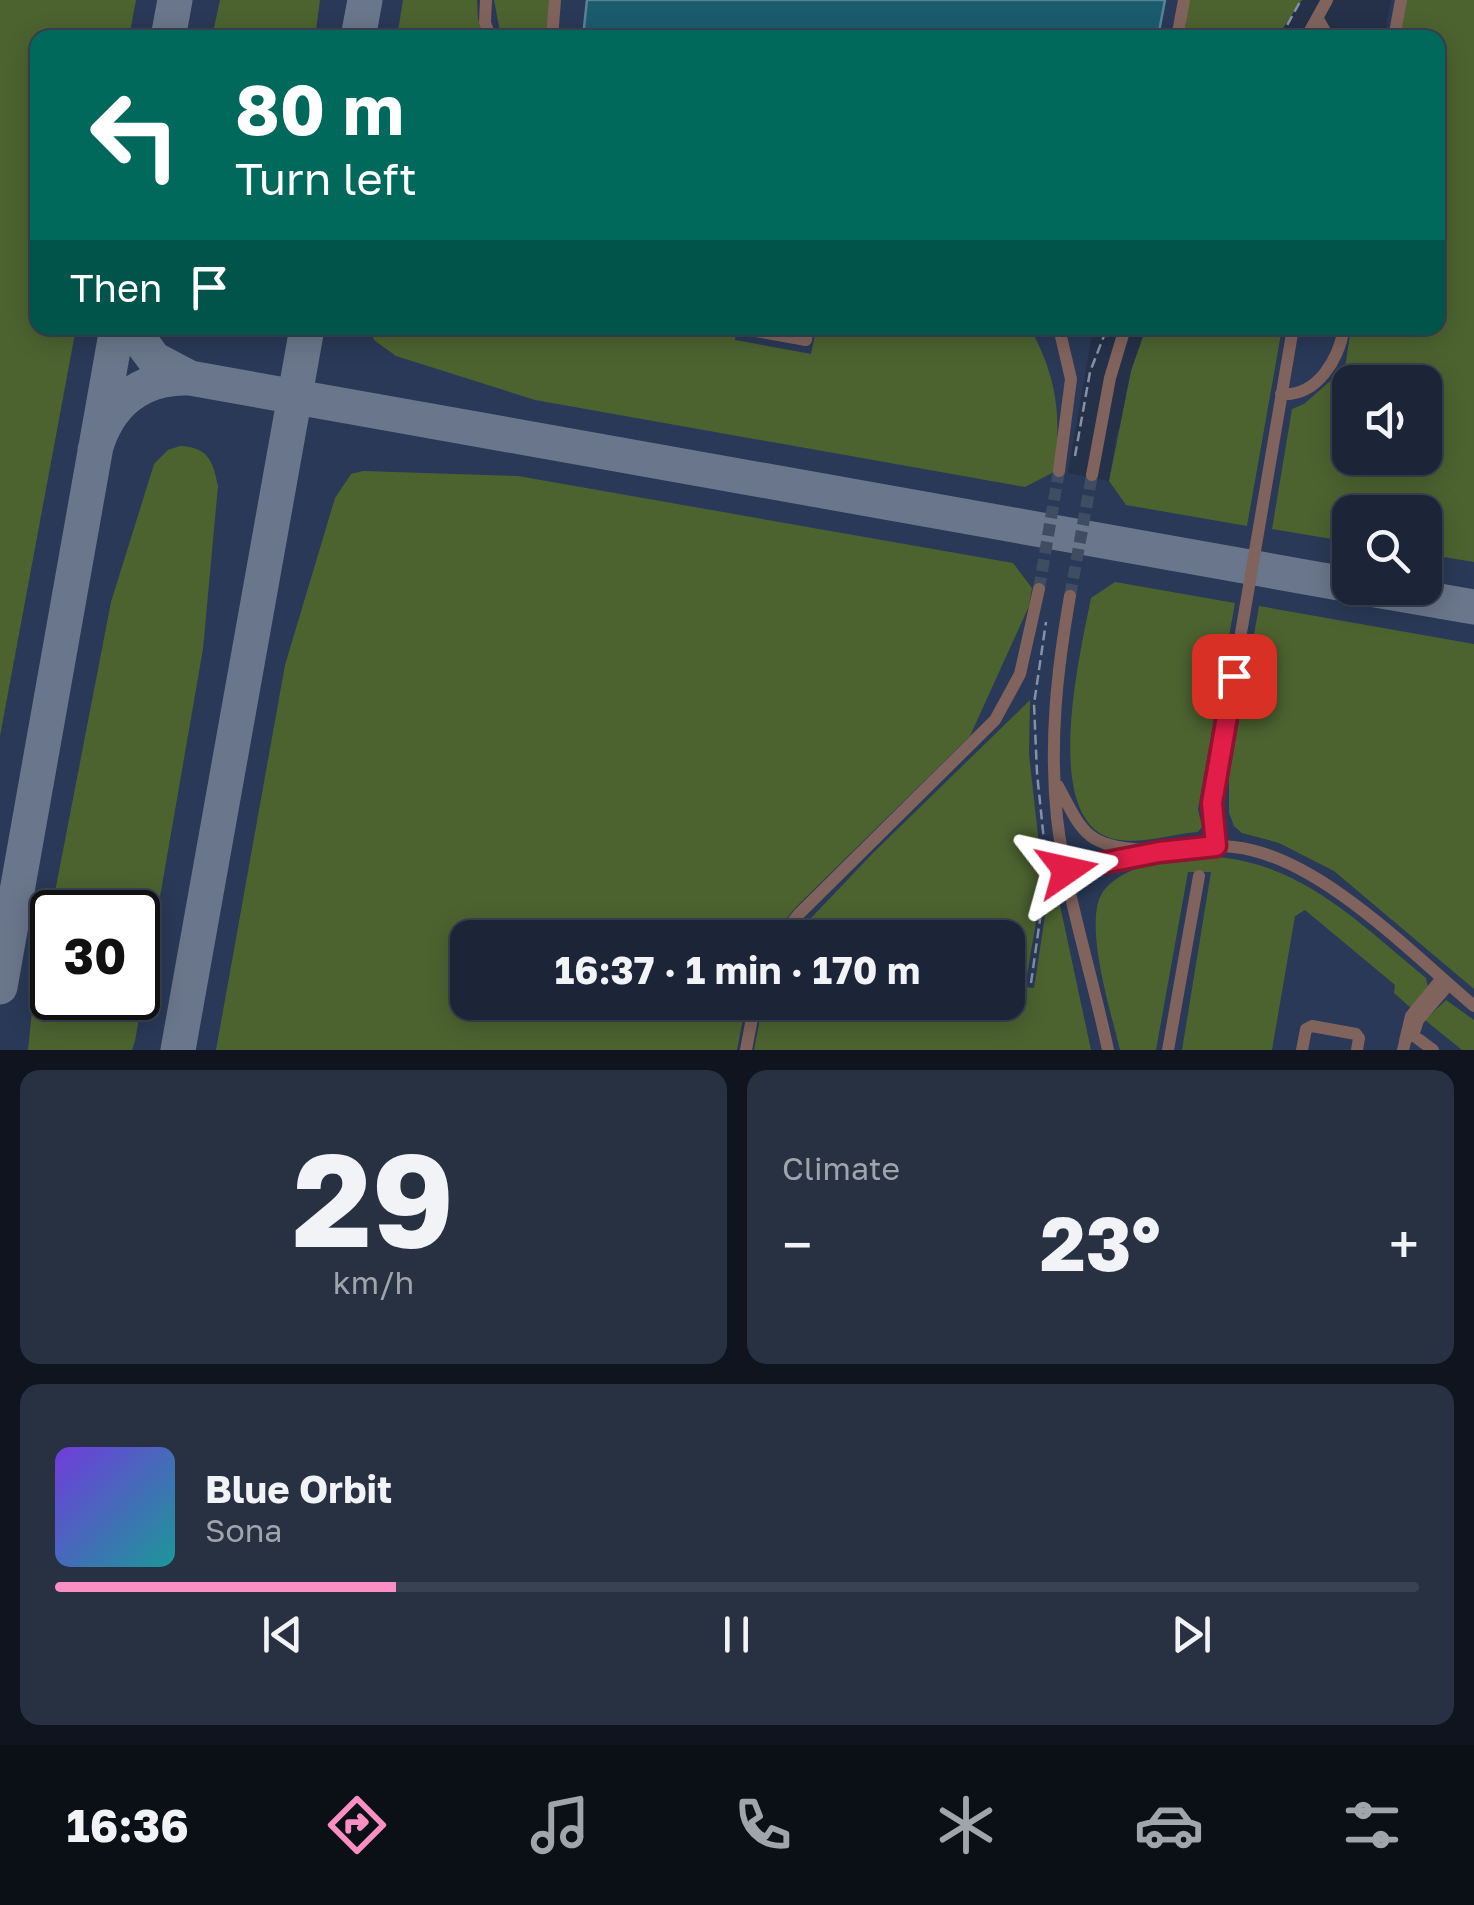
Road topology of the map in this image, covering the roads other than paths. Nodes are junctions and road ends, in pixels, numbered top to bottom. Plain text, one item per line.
1 (486, 0) edge
2 (555, 0) edge
3 (1184, 0) edge
4 (1327, 0) edge
5 (1400, 0) edge
6 (1318, 18) junction
7 (488, 30) edge
8 (553, 30) edge
9 (1179, 30) edge
10 (1311, 30) edge
11 (1324, 30) edge
12 (1395, 30) edge
13 (778, 335) edge
14 (807, 335) edge
15 (1061, 335) edge
16 (1123, 335) edge
17 (1292, 335) edge
18 (1343, 335) edge
19 (1282, 394) junction
20 (1060, 471) tunnel mouth
21 (1092, 475) tunnel mouth
22 (1039, 589) tunnel mouth
23 (1070, 596) tunnel mouth
24 (1056, 780) junction
25 (1216, 846) junction
26 (1159, 852) junction
27 (1067, 870) junction
28 (1198, 876) dead end
29 (794, 920) edge
30 (1445, 982) junction
31 (1474, 1006) edge
32 (752, 1020) edge
33 (1407, 1042) edge
34 (746, 1050) edge
35 (1108, 1050) edge
36 (1168, 1050) edge
37 (1302, 1050) edge
38 (1357, 1050) edge
39 (1433, 1050) edge

1 - 7 street
2 - 8 street
3 - 9 street
4 - 6 street
5 - 12 street
6 - 10 street
6 - 11 street
13 - 14 street
15 - 20 street
16 - 21 street
17 - 19 street
18 - 19 street
19 - 25 street
22 - 29 street
23 - 24 street
24 - 26 street
24 - 27 street
25 - 26 street
25 - 30 street
26 - 27 street
27 - 35 street
28 - 36 street
30 - 31 street
30 - 33 street
32 - 34 street
33 - 39 street
37 - 38 street

